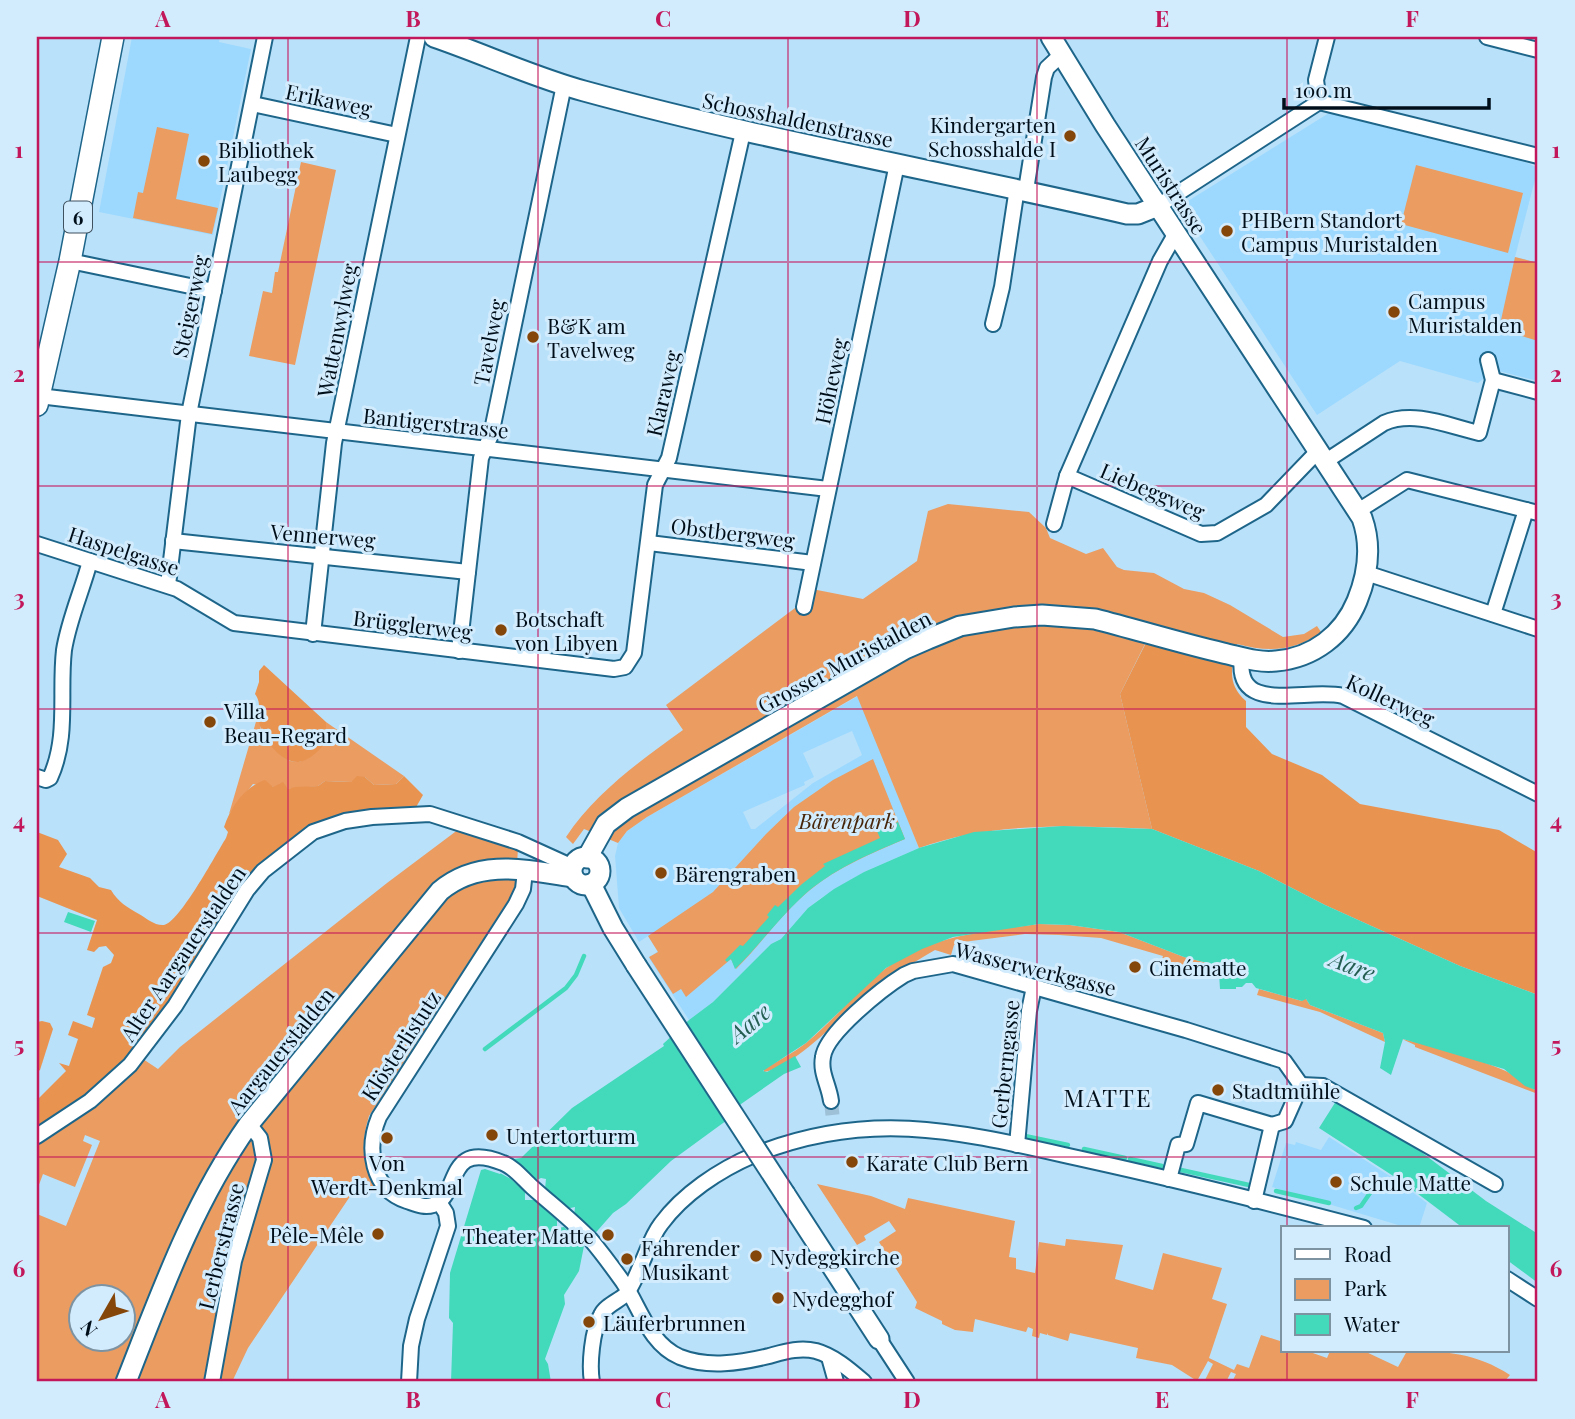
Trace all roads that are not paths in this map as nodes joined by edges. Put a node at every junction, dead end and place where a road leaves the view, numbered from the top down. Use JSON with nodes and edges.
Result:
{"nodes":[{"id":1,"x":113,"y":37,"type":"edge"},
{"id":2,"x":265,"y":37,"type":"edge"},
{"id":3,"x":418,"y":37,"type":"edge"},
{"id":4,"x":434,"y":37,"type":"edge"},
{"id":5,"x":1051,"y":37,"type":"edge"},
{"id":6,"x":1327,"y":37,"type":"edge"},
{"id":7,"x":1487,"y":37,"type":"edge"},
{"id":8,"x":1538,"y":50,"type":"edge"},
{"id":9,"x":1061,"y":55,"type":"junction"},
{"id":10,"x":564,"y":85,"type":"junction"},
{"id":11,"x":1319,"y":102,"type":"junction"},
{"id":12,"x":253,"y":104,"type":"junction"},
{"id":13,"x":743,"y":132,"type":"junction"},
{"id":14,"x":397,"y":135,"type":"junction"},
{"id":15,"x":1537,"y":156,"type":"edge"},
{"id":16,"x":897,"y":164,"type":"junction"},
{"id":17,"x":1022,"y":189,"type":"junction"},
{"id":18,"x":1158,"y":206,"type":"junction"},
{"id":19,"x":1176,"y":233,"type":"junction"},
{"id":20,"x":70,"y":261,"type":"junction"},
{"id":21,"x":214,"y":292,"type":"junction"},
{"id":22,"x":993,"y":324,"type":"dead end"},
{"id":23,"x":1488,"y":360,"type":"dead end"},
{"id":24,"x":1493,"y":380,"type":"junction"},
{"id":25,"x":1538,"y":392,"type":"edge"},
{"id":26,"x":38,"y":400,"type":"edge"},
{"id":27,"x":189,"y":414,"type":"junction"},
{"id":28,"x":336,"y":432,"type":"junction"},
{"id":29,"x":485,"y":449,"type":"junction"},
{"id":30,"x":1322,"y":455,"type":"junction"},
{"id":31,"x":662,"y":470,"type":"junction"},
{"id":32,"x":1067,"y":476,"type":"junction"},
{"id":33,"x":828,"y":489,"type":"junction"},
{"id":34,"x":1358,"y":511,"type":"junction"},
{"id":35,"x":1532,"y":512,"type":"edge"},
{"id":36,"x":1054,"y":524,"type":"dead end"},
{"id":37,"x":173,"y":541,"type":"junction"},
{"id":38,"x":649,"y":542,"type":"junction"},
{"id":39,"x":37,"y":544,"type":"edge"},
{"id":40,"x":321,"y":557,"type":"junction"},
{"id":41,"x":90,"y":561,"type":"junction"},
{"id":42,"x":813,"y":563,"type":"junction"},
{"id":43,"x":468,"y":572,"type":"junction"},
{"id":44,"x":1366,"y":573,"type":"junction"},
{"id":45,"x":168,"y":585,"type":"junction"},
{"id":46,"x":804,"y":607,"type":"dead end"},
{"id":47,"x":1493,"y":614,"type":"junction"},
{"id":48,"x":232,"y":622,"type":"joint"},
{"id":49,"x":1538,"y":629,"type":"edge"},
{"id":50,"x":313,"y":634,"type":"junction"},
{"id":51,"x":459,"y":651,"type":"junction"},
{"id":52,"x":1242,"y":657,"type":"junction"},
{"id":53,"x":630,"y":663,"type":"joint"},
{"id":54,"x":37,"y":777,"type":"edge"},
{"id":55,"x":1538,"y":794,"type":"edge"},
{"id":56,"x":525,"y":870,"type":"junction"},
{"id":57,"x":581,"y":871,"type":"junction"},
{"id":58,"x":1034,"y":987,"type":"junction"},
{"id":59,"x":1301,"y":1085,"type":"junction"},
{"id":60,"x":831,"y":1101,"type":"tunnel mouth"},
{"id":61,"x":249,"y":1124,"type":"junction"},
{"id":62,"x":1272,"y":1125,"type":"junction"},
{"id":63,"x":37,"y":1136,"type":"edge"},
{"id":64,"x":1017,"y":1145,"type":"junction"},
{"id":65,"x":1169,"y":1179,"type":"junction"},
{"id":66,"x":1495,"y":1184,"type":"dead end"},
{"id":67,"x":439,"y":1202,"type":"junction"},
{"id":68,"x":1260,"y":1202,"type":"junction"},
{"id":69,"x":1356,"y":1226,"type":"edge"},
{"id":70,"x":1508,"y":1280,"type":"edge"},
{"id":71,"x":628,"y":1291,"type":"junction"},
{"id":72,"x":1538,"y":1299,"type":"edge"},
{"id":73,"x":878,"y":1339,"type":"joint"},
{"id":74,"x":829,"y":1357,"type":"junction"},
{"id":75,"x":125,"y":1382,"type":"edge"},
{"id":76,"x":212,"y":1382,"type":"edge"},
{"id":77,"x":409,"y":1382,"type":"edge"},
{"id":78,"x":592,"y":1382,"type":"edge"},
{"id":79,"x":836,"y":1382,"type":"edge"},
{"id":80,"x":864,"y":1382,"type":"edge"},
{"id":81,"x":907,"y":1382,"type":"edge"}],
"edges":[{"from":1,"to":20,"type":"main road","number":"6"},
{"from":2,"to":12,"type":"street","name":"Steigerweg"},
{"from":3,"to":14,"type":"street","name":"Wattenwylweg"},
{"from":4,"to":10,"type":"main road","name":"Schosshaldenstrasse"},
{"from":5,"to":9,"type":"main road","name":"Muristrasse"},
{"from":6,"to":11,"type":"street"},
{"from":7,"to":8,"type":"street"},
{"from":9,"to":17,"type":"street"},
{"from":9,"to":18,"type":"main road","name":"Muristrasse"},
{"from":10,"to":13,"type":"main road","name":"Schosshaldenstrasse"},
{"from":10,"to":29,"type":"street","name":"Tavelweg"},
{"from":11,"to":15,"type":"street"},
{"from":11,"to":18,"type":"street"},
{"from":12,"to":14,"type":"street","name":"Erikaweg"},
{"from":12,"to":21,"type":"street","name":"Steigerweg"},
{"from":13,"to":16,"type":"main road","name":"Schosshaldenstrasse"},
{"from":13,"to":31,"type":"street","name":"Klaraweg"},
{"from":14,"to":28,"type":"street","name":"Wattenwylweg"},
{"from":16,"to":17,"type":"main road","name":"Schosshaldenstrasse"},
{"from":16,"to":33,"type":"street","name":"Höheweg"},
{"from":17,"to":18,"type":"main road","name":"Schosshaldenstrasse"},
{"from":17,"to":22,"type":"street"},
{"from":18,"to":19,"type":"main road","name":"Muristrasse"},
{"from":19,"to":30,"type":"main road","name":"Muristrasse"},
{"from":19,"to":32,"type":"street","name":"Liebeggweg"},
{"from":20,"to":21,"type":"street"},
{"from":20,"to":26,"type":"main road","number":"6"},
{"from":21,"to":27,"type":"street","name":"Steigerweg"},
{"from":23,"to":24,"type":"street"},
{"from":24,"to":25,"type":"street"},
{"from":24,"to":30,"type":"street"},
{"from":26,"to":27,"type":"street","name":"Bantigerstrasse"},
{"from":27,"to":28,"type":"street","name":"Bantigerstrasse"},
{"from":27,"to":37,"type":"street","name":"Steigerweg"},
{"from":28,"to":29,"type":"street","name":"Bantigerstrasse"},
{"from":28,"to":40,"type":"street","name":"Wattenwylweg"},
{"from":29,"to":31,"type":"street","name":"Bantigerstrasse"},
{"from":29,"to":43,"type":"street","name":"Tavelweg"},
{"from":30,"to":32,"type":"street","name":"Liebeggweg"},
{"from":30,"to":34,"type":"main road","name":"Muristrasse"},
{"from":31,"to":33,"type":"street","name":"Bantigerstrasse"},
{"from":31,"to":38,"type":"street","name":"Klaraweg"},
{"from":32,"to":36,"type":"street","name":"Liebeggweg"},
{"from":33,"to":42,"type":"street","name":"Höheweg"},
{"from":34,"to":35,"type":"street"},
{"from":34,"to":44,"type":"main road","name":"Muristrasse"},
{"from":35,"to":47,"type":"street"},
{"from":37,"to":40,"type":"street","name":"Vennerweg"},
{"from":37,"to":45,"type":"street","name":"Steigerweg"},
{"from":38,"to":42,"type":"street","name":"Obstbergweg"},
{"from":38,"to":53,"type":"street","name":"Klaraweg"},
{"from":39,"to":41,"type":"street","name":"Haspelgasse"},
{"from":40,"to":43,"type":"street","name":"Vennerweg"},
{"from":40,"to":50,"type":"street","name":"Wattenwylweg"},
{"from":41,"to":45,"type":"street","name":"Haspelgasse"},
{"from":41,"to":54,"type":"street"},
{"from":42,"to":46,"type":"street","name":"Höheweg"},
{"from":43,"to":51,"type":"street","name":"Tavelweg"},
{"from":44,"to":47,"type":"street"},
{"from":44,"to":52,"type":"main road","name":"Grosser Muristalden"},
{"from":45,"to":48,"type":"street","name":"Haspelgasse"},
{"from":47,"to":49,"type":"street"},
{"from":48,"to":50,"type":"street","name":"Brügglerweg"},
{"from":50,"to":51,"type":"street","name":"Brügglerweg"},
{"from":51,"to":53,"type":"street","name":"Brügglerweg"},
{"from":52,"to":55,"type":"street","name":"Kollerweg"},
{"from":52,"to":57,"type":"main road","name":"Grosser Muristalden"},
{"from":56,"to":57,"type":"main road","name":"Aargauerstalden"},
{"from":56,"to":61,"type":"main road","name":"Aargauerstalden"},
{"from":56,"to":67,"type":"street","name":"Klösterlistutz"},
{"from":57,"to":63,"type":"street","name":"Alter Aargauerstalden"},
{"from":57,"to":73,"type":"main road","bridge":true},
{"from":58,"to":59,"type":"street","name":"Wasserwerkgasse"},
{"from":58,"to":60,"type":"street","name":"Wasserwerkgasse"},
{"from":58,"to":64,"type":"street","name":"Gerberngasse"},
{"from":59,"to":62,"type":"street"},
{"from":59,"to":66,"type":"street"},
{"from":61,"to":75,"type":"main road","name":"Aargauerstalden"},
{"from":61,"to":76,"type":"street","name":"Lerberstrasse"},
{"from":62,"to":65,"type":"street"},
{"from":62,"to":68,"type":"street"},
{"from":64,"to":65,"type":"street","name":"Gerberngasse"},
{"from":64,"to":71,"type":"street","name":"Gerberngasse"},
{"from":65,"to":68,"type":"street","name":"Gerberngasse"},
{"from":67,"to":71,"type":"street"},
{"from":67,"to":77,"type":"street"},
{"from":68,"to":69,"type":"street","name":"Gerberngasse"},
{"from":70,"to":72,"type":"street"},
{"from":71,"to":74,"type":"street"},
{"from":71,"to":78,"type":"street"},
{"from":73,"to":81,"type":"street"},
{"from":74,"to":79,"type":"street"},
{"from":74,"to":80,"type":"street"}]}
